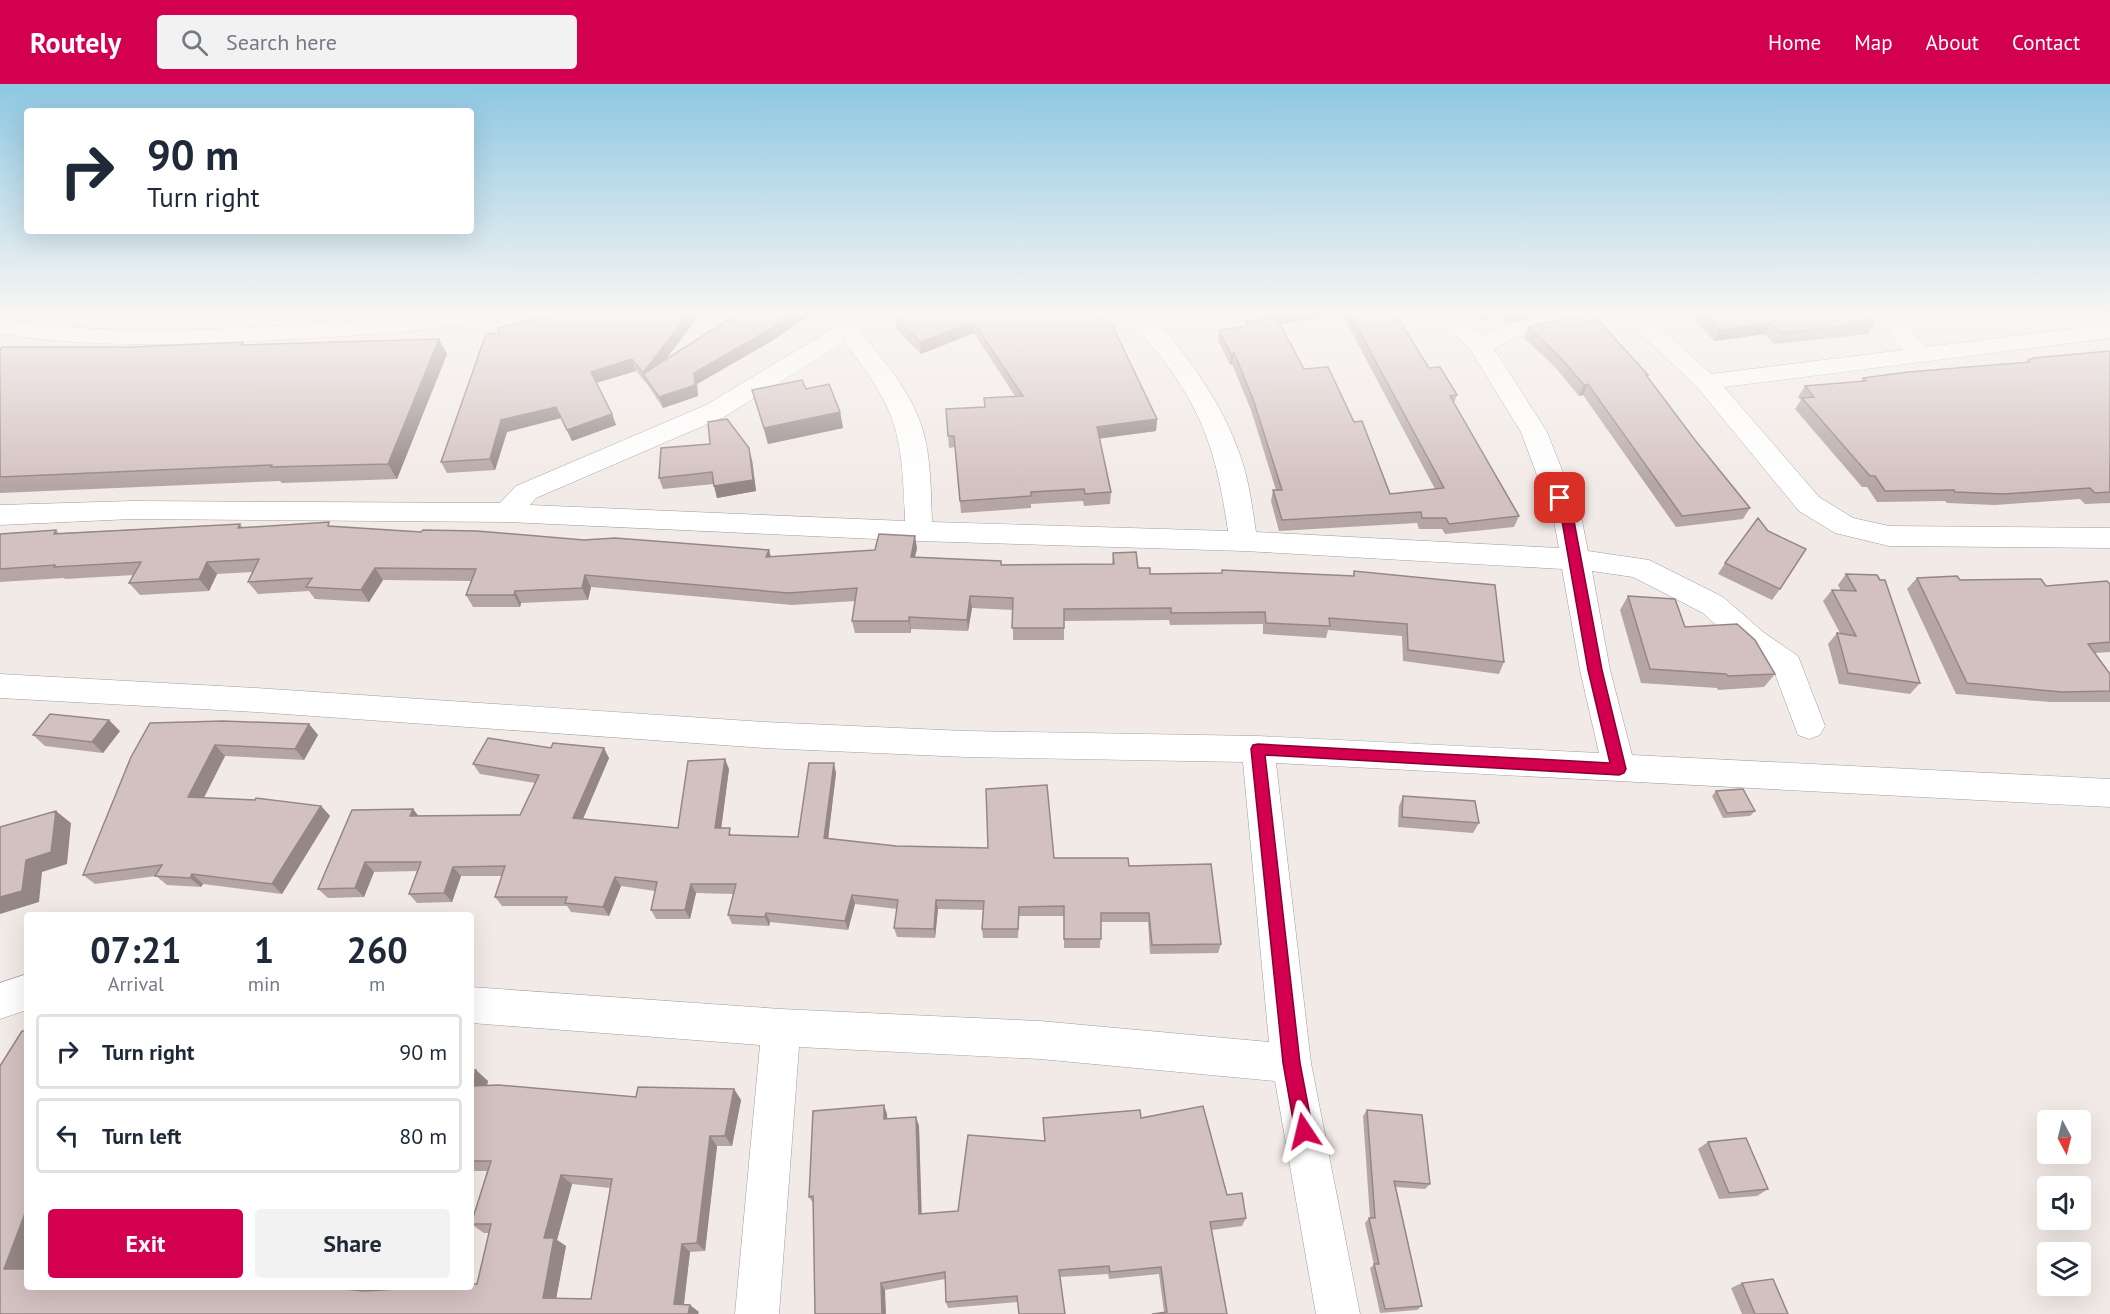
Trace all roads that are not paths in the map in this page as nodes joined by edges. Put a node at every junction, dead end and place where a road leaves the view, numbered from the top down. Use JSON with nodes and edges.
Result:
{"nodes":[{"id":1,"x":780,"y":371,"type":"edge"},
{"id":2,"x":879,"y":371,"type":"edge"},
{"id":3,"x":1184,"y":371,"type":"edge"},
{"id":4,"x":1496,"y":371,"type":"edge"},
{"id":5,"x":1694,"y":371,"type":"edge"},
{"id":6,"x":1787,"y":371,"type":"edge"},
{"id":7,"x":1706,"y":382,"type":"junction"},
{"id":8,"x":507,"y":513,"type":"junction"},
{"id":9,"x":0,"y":516,"type":"edge"},
{"id":10,"x":919,"y":531,"type":"junction"},
{"id":11,"x":2110,"y":538,"type":"edge"},
{"id":12,"x":1245,"y":541,"type":"junction"},
{"id":13,"x":1574,"y":559,"type":"junction"},
{"id":14,"x":0,"y":686,"type":"edge"},
{"id":15,"x":1809,"y":726,"type":"dead end"},
{"id":16,"x":1258,"y":749,"type":"junction"},
{"id":17,"x":1619,"y":769,"type":"junction"},
{"id":18,"x":2110,"y":793,"type":"edge"},
{"id":19,"x":24,"y":993,"type":"edge"},
{"id":20,"x":0,"y":1001,"type":"edge"},
{"id":21,"x":474,"y":1005,"type":"edge"},
{"id":22,"x":781,"y":1028,"type":"junction"},
{"id":23,"x":1291,"y":1063,"type":"junction"},
{"id":24,"x":757,"y":1314,"type":"edge"},
{"id":25,"x":1338,"y":1314,"type":"edge"}],
"edges":[{"from":1,"to":8,"type":"street"},
{"from":2,"to":10,"type":"street"},
{"from":3,"to":12,"type":"street"},
{"from":4,"to":13,"type":"street"},
{"from":5,"to":7,"type":"street"},
{"from":6,"to":7,"type":"street"},
{"from":7,"to":11,"type":"street"},
{"from":8,"to":9,"type":"street"},
{"from":8,"to":10,"type":"street"},
{"from":10,"to":12,"type":"street"},
{"from":12,"to":13,"type":"street"},
{"from":13,"to":15,"type":"street"},
{"from":13,"to":17,"type":"street"},
{"from":14,"to":16,"type":"street"},
{"from":16,"to":17,"type":"street"},
{"from":16,"to":23,"type":"street"},
{"from":17,"to":18,"type":"street"},
{"from":19,"to":20,"type":"street"},
{"from":21,"to":22,"type":"street"},
{"from":22,"to":23,"type":"street"},
{"from":22,"to":24,"type":"street"},
{"from":23,"to":25,"type":"street"}]}
